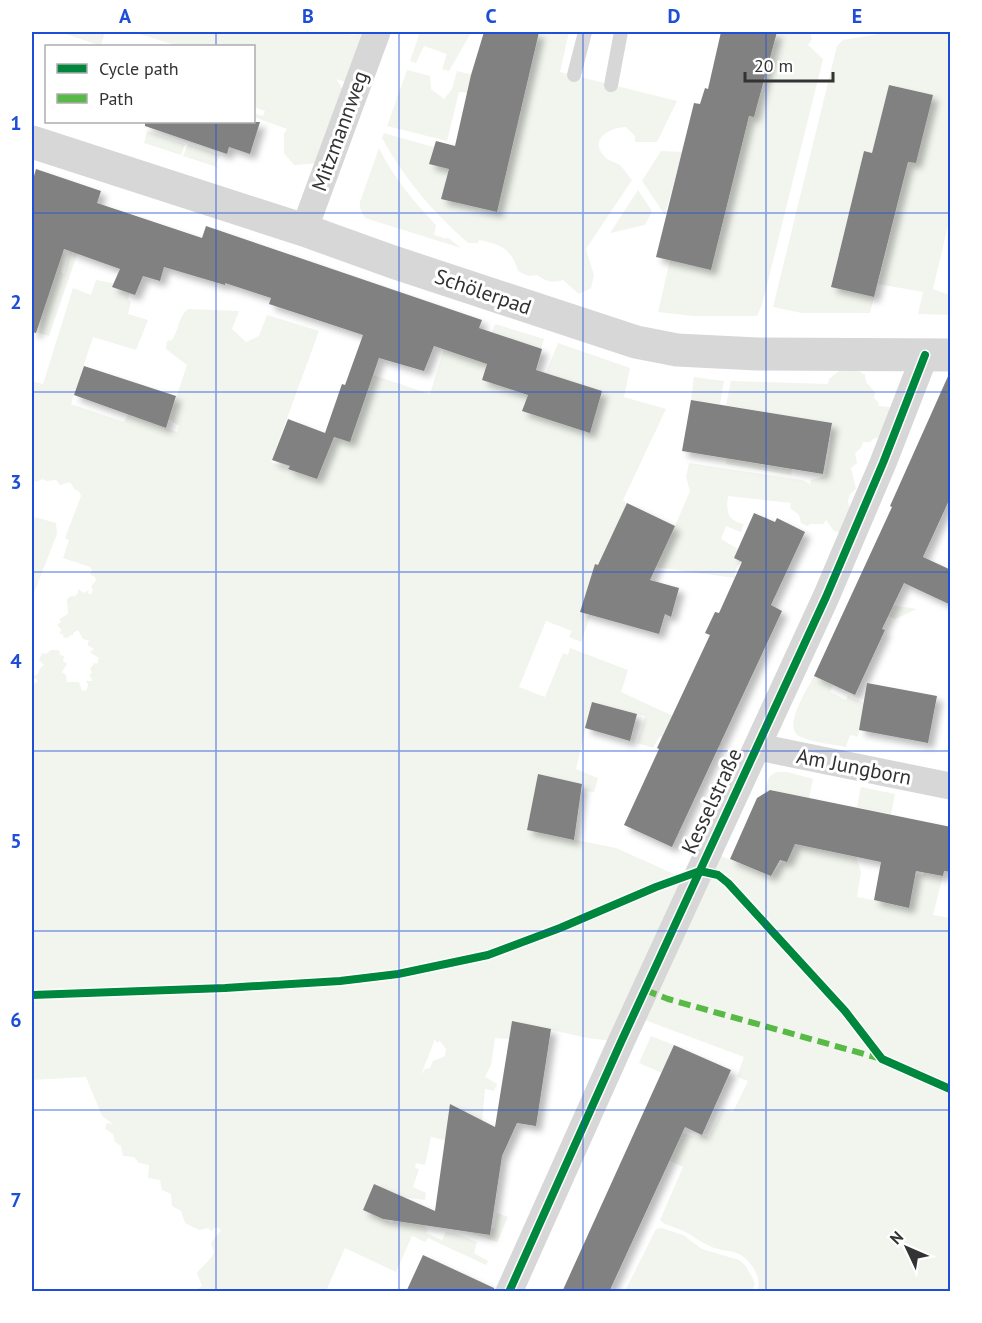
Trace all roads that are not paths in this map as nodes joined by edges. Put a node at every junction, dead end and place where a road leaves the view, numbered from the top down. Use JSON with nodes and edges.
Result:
{"nodes":[{"id":1,"x":376,"y":32,"type":"edge"},
{"id":2,"x":585,"y":32,"type":"edge"},
{"id":3,"x":621,"y":32,"type":"edge"},
{"id":4,"x":574,"y":75,"type":"dead end"},
{"id":5,"x":611,"y":85,"type":"dead end"},
{"id":6,"x":32,"y":142,"type":"edge"},
{"id":7,"x":304,"y":230,"type":"junction"},
{"id":8,"x":938,"y":355,"type":"edge"},
{"id":9,"x":758,"y":747,"type":"junction"},
{"id":10,"x":951,"y":786,"type":"edge"},
{"id":11,"x":508,"y":1292,"type":"edge"}],
"edges":[{"from":1,"to":7,"type":"street","name":"Mitzmannweg"},
{"from":2,"to":4,"type":"lane"},
{"from":3,"to":5,"type":"lane"},
{"from":6,"to":7,"type":"street","name":"Schölerpad"},
{"from":7,"to":8,"type":"street","name":"Schölerpad"},
{"from":8,"to":9,"type":"street","name":"Kesselstraße"},
{"from":9,"to":10,"type":"street","name":"Am Jungborn"},
{"from":9,"to":11,"type":"street","name":"Kesselstraße"}]}
